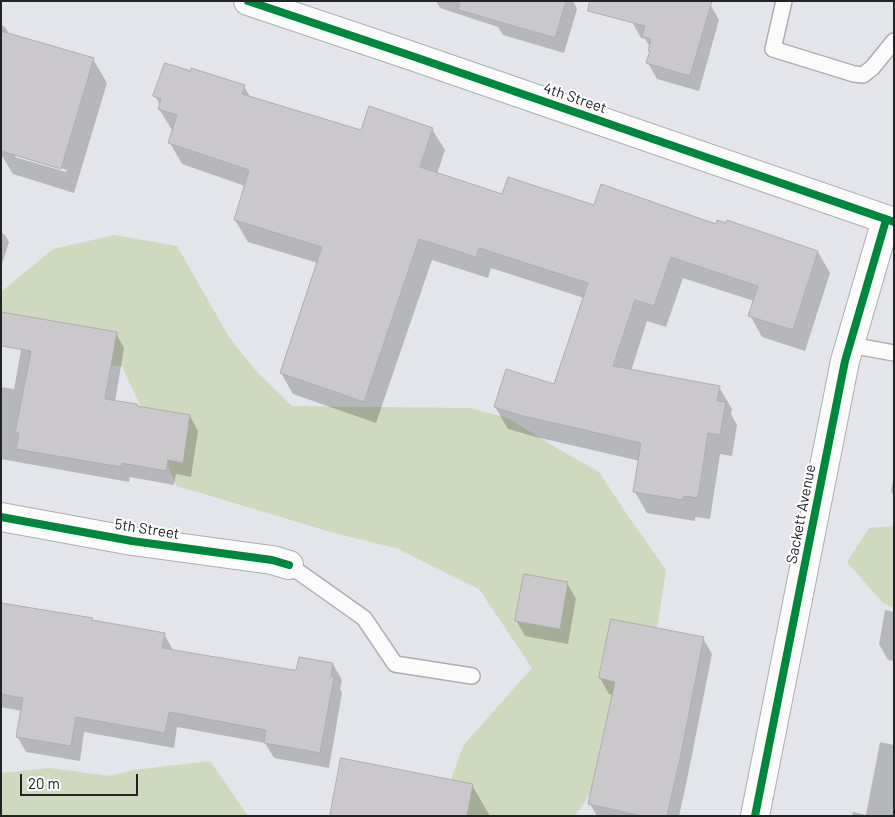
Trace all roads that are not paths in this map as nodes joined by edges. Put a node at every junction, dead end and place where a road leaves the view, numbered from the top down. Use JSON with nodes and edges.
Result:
{"nodes":[{"id":1,"x":248,"y":1,"type":"edge"},
{"id":2,"x":784,"y":1,"type":"edge"},
{"id":3,"x":894,"y":42,"type":"edge"},
{"id":4,"x":890,"y":221,"type":"edge"},
{"id":5,"x":850,"y":344,"type":"junction"},
{"id":6,"x":894,"y":353,"type":"edge"},
{"id":7,"x":1,"y":517,"type":"edge"},
{"id":8,"x":289,"y":565,"type":"joint"},
{"id":9,"x":472,"y":676,"type":"dead end"},
{"id":10,"x":755,"y":816,"type":"edge"}],
"edges":[{"from":1,"to":4,"type":"street","name":"4th Street"},
{"from":2,"to":3,"type":"lane"},
{"from":4,"to":5,"type":"street","name":"Sackett Avenue"},
{"from":5,"to":6,"type":"lane"},
{"from":5,"to":10,"type":"street","name":"Sackett Avenue"},
{"from":7,"to":8,"type":"street","name":"5th Street"},
{"from":8,"to":9,"type":"lane"}]}
